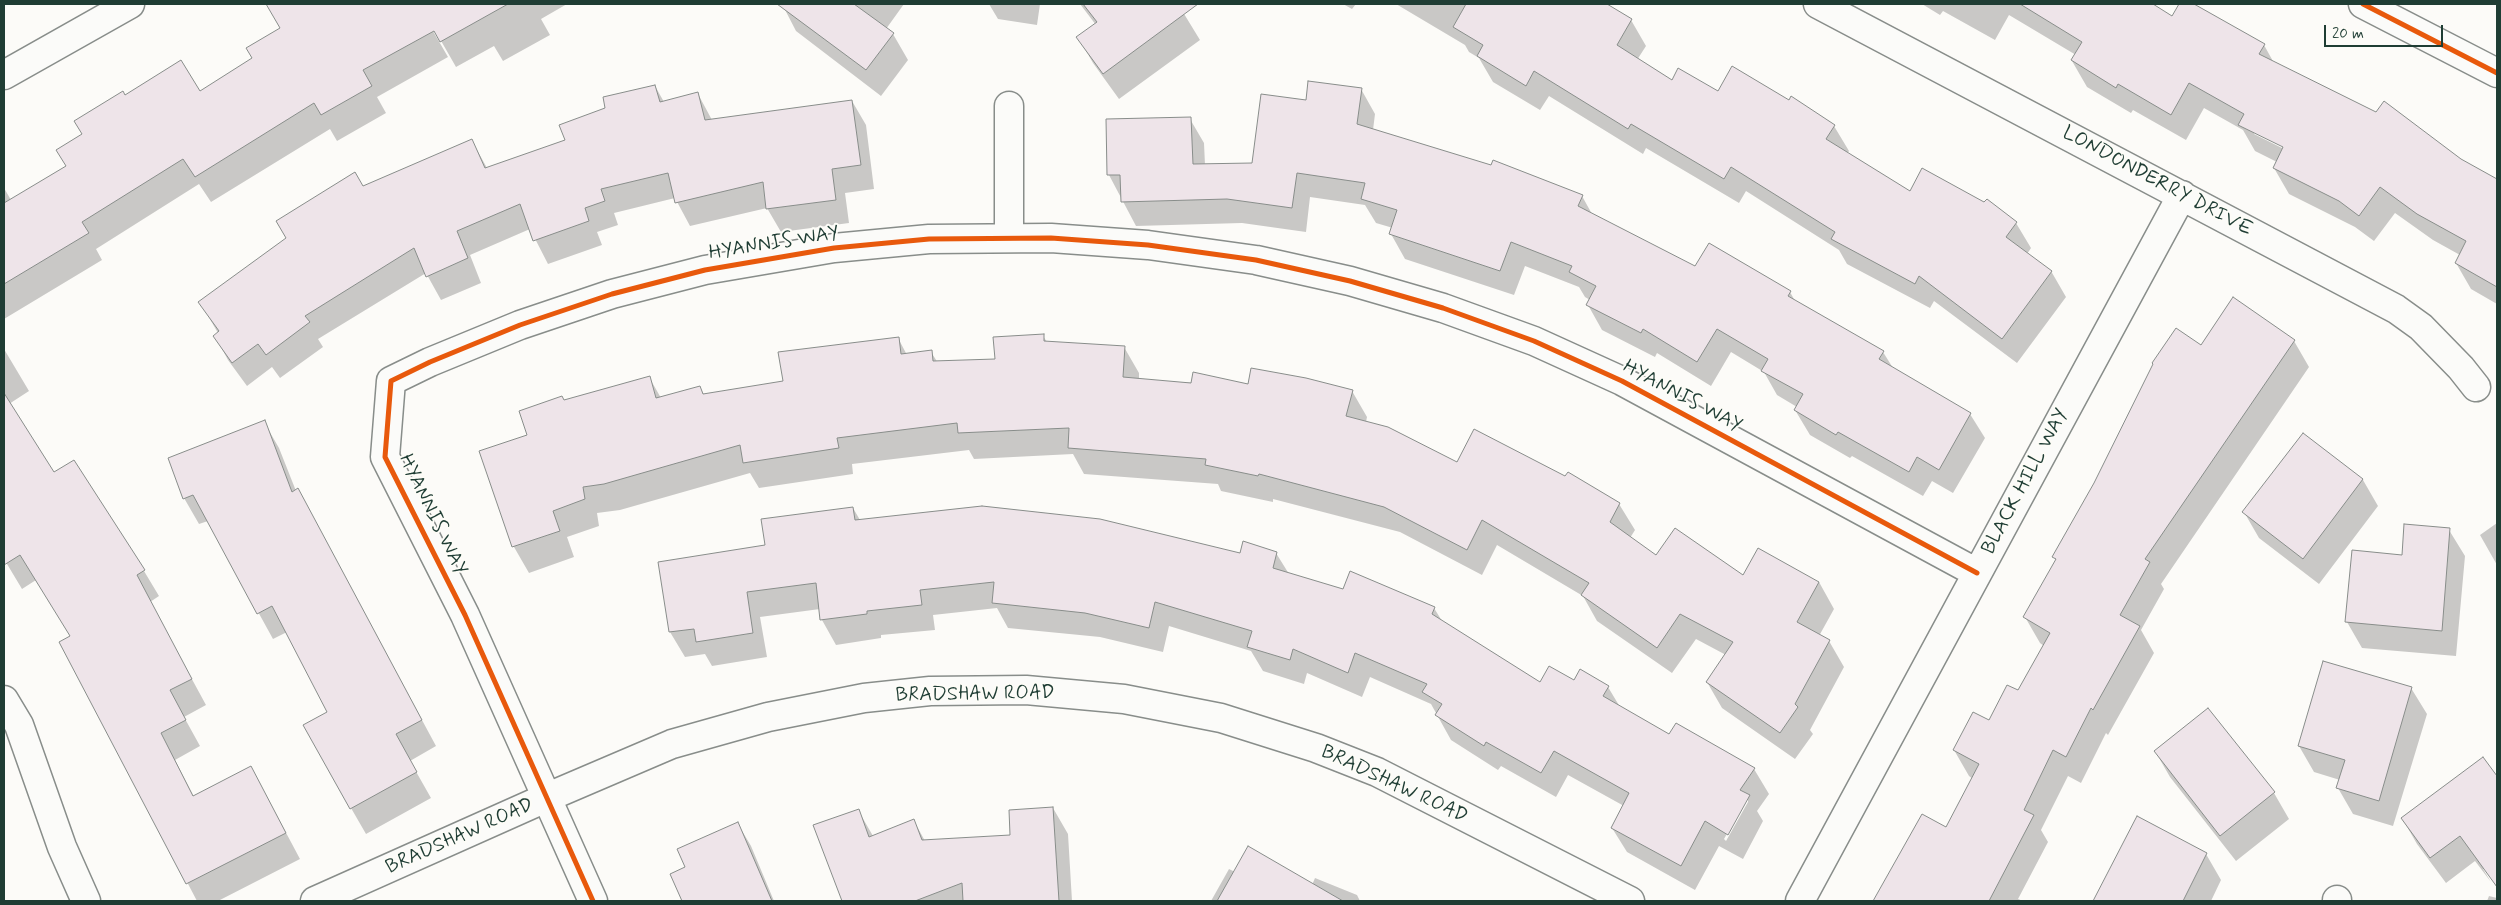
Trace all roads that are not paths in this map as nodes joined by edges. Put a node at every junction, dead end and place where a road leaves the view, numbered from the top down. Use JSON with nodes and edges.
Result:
{"nodes":[{"id":1,"x":130,"y":4,"type":"edge"},
{"id":2,"x":1818,"y":4,"type":"edge"},
{"id":3,"x":2363,"y":4,"type":"edge"},
{"id":4,"x":2497,"y":74,"type":"edge"},
{"id":5,"x":4,"y":75,"type":"edge"},
{"id":6,"x":1009,"y":106,"type":"dead end"},
{"id":7,"x":2182,"y":195,"type":"junction"},
{"id":8,"x":1009,"y":238,"type":"junction"},
{"id":9,"x":2476,"y":387,"type":"dead end"},
{"id":10,"x":1977,"y":573,"type":"junction"},
{"id":11,"x":4,"y":700,"type":"edge"},
{"id":12,"x":548,"y":797,"type":"junction"},
{"id":13,"x":86,"y":901,"type":"edge"},
{"id":14,"x":316,"y":901,"type":"edge"},
{"id":15,"x":593,"y":901,"type":"edge"},
{"id":16,"x":1630,"y":901,"type":"edge"},
{"id":17,"x":1800,"y":901,"type":"edge"}],
"edges":[{"from":1,"to":5,"type":"street"},
{"from":2,"to":7,"type":"street","name":"LONDONDERRY DRIVE"},
{"from":3,"to":4,"type":"street"},
{"from":6,"to":8,"type":"street"},
{"from":7,"to":9,"type":"street","name":"LONDONDERRY DRIVE"},
{"from":7,"to":10,"type":"street","name":"BLACK HILL WAY"},
{"from":8,"to":10,"type":"street","name":"HYANNIS WAY"},
{"from":8,"to":12,"type":"street","name":"HYANNIS WAY"},
{"from":10,"to":17,"type":"street","name":"BLACK HILL WAY"},
{"from":11,"to":13,"type":"street"},
{"from":12,"to":14,"type":"street","name":"BRADSHAW ROAD"},
{"from":12,"to":15,"type":"street","name":"HYANNIS WAY"},
{"from":12,"to":16,"type":"street","name":"BRADSHAW ROAD"}]}
